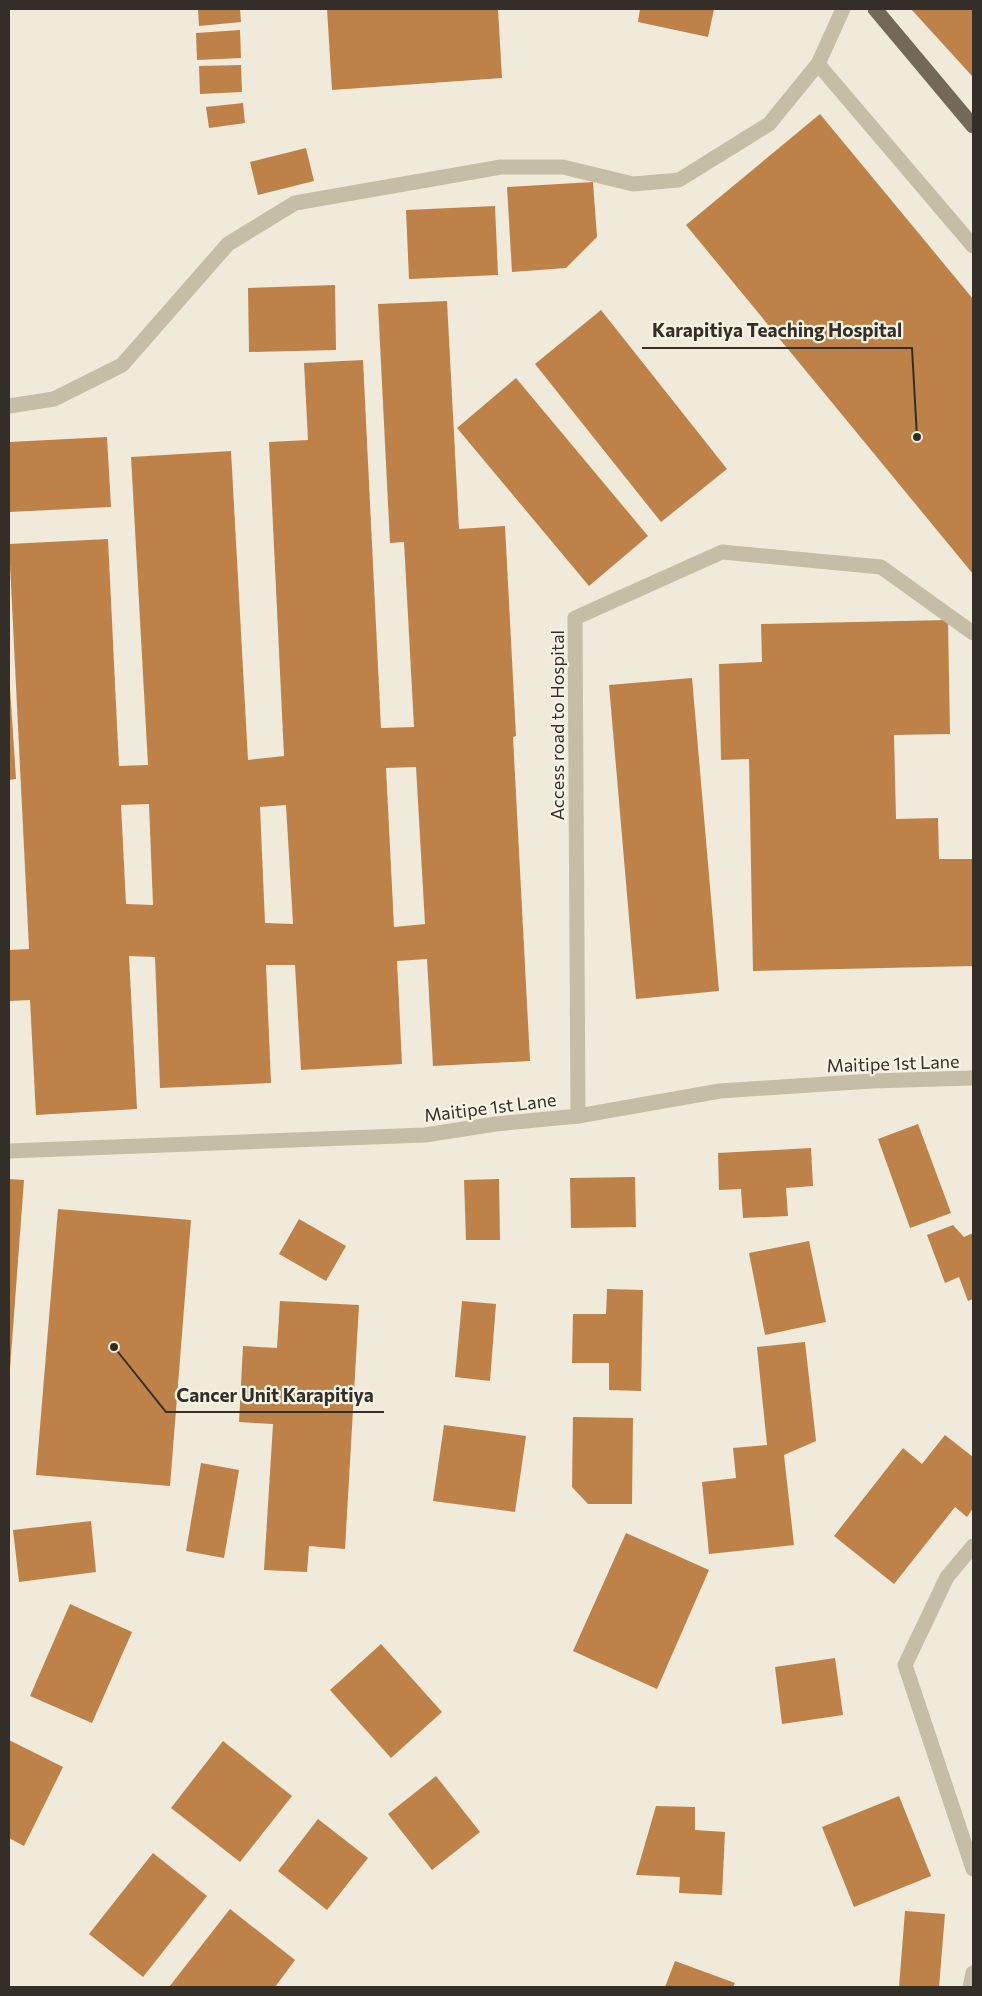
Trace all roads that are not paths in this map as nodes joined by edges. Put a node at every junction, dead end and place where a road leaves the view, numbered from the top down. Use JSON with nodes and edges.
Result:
{"nodes":[{"id":1,"x":842,"y":9,"type":"edge"},
{"id":2,"x":875,"y":9,"type":"edge"},
{"id":3,"x":818,"y":64,"type":"junction"},
{"id":4,"x":973,"y":126,"type":"edge"},
{"id":5,"x":973,"y":246,"type":"edge"},
{"id":6,"x":9,"y":406,"type":"edge"},
{"id":7,"x":973,"y":633,"type":"edge"},
{"id":8,"x":973,"y":1078,"type":"edge"},
{"id":9,"x":578,"y":1116,"type":"junction"},
{"id":10,"x":9,"y":1151,"type":"edge"},
{"id":11,"x":973,"y":1546,"type":"edge"},
{"id":12,"x":973,"y":1869,"type":"edge"},
{"id":13,"x":973,"y":1973,"type":"edge"},
{"id":14,"x":970,"y":1987,"type":"edge"}],
"edges":[{"from":1,"to":3,"type":"street"},
{"from":2,"to":4,"type":"main road"},
{"from":3,"to":5,"type":"street"},
{"from":3,"to":6,"type":"street"},
{"from":7,"to":9,"type":"street","name":"Access road to Hospital"},
{"from":8,"to":9,"type":"street","name":"Maitipe 1st Lane"},
{"from":9,"to":10,"type":"street","name":"Maitipe 1st Lane"},
{"from":11,"to":12,"type":"street"},
{"from":13,"to":14,"type":"street"}]}
